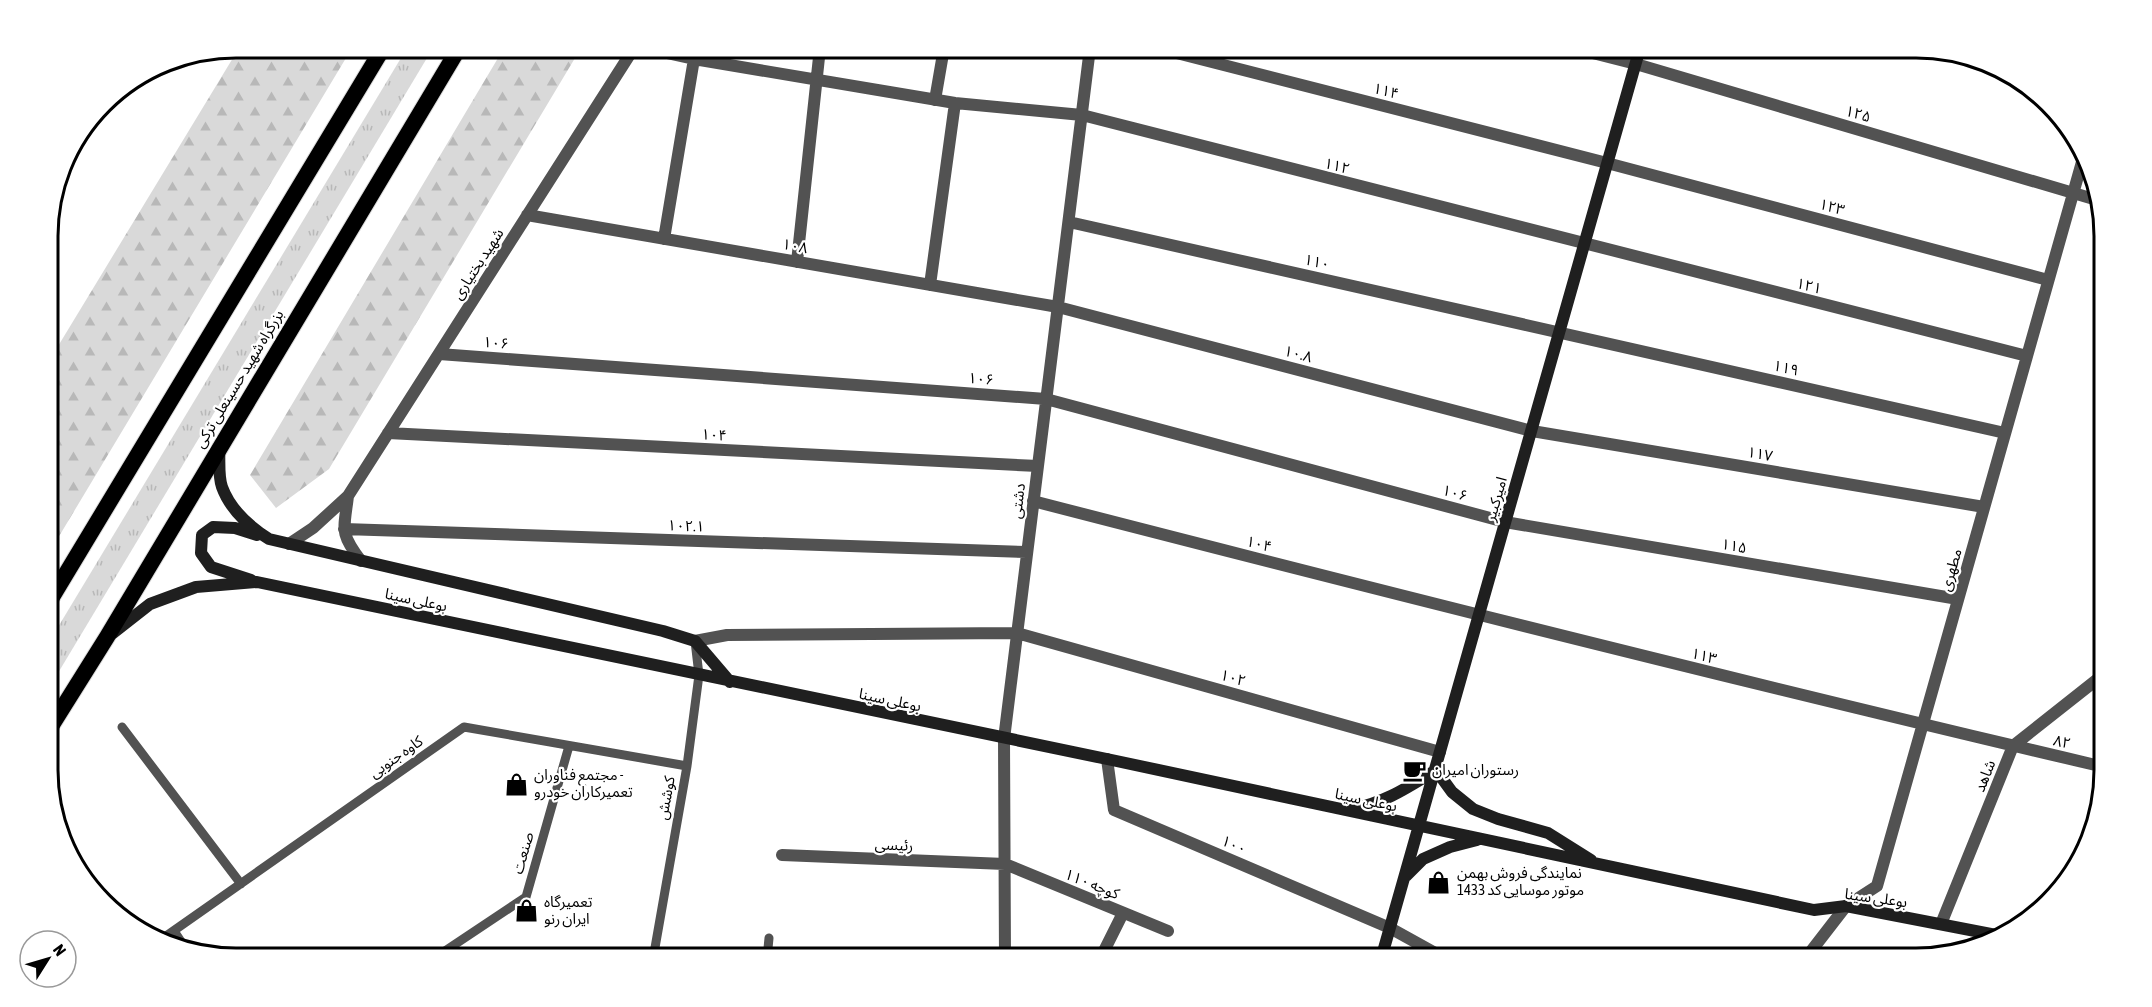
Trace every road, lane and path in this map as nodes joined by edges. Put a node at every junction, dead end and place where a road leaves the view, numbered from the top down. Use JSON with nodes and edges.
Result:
{"nodes":[{"id":1,"x":1089,"y":58,"type":"edge"},
{"id":2,"x":1198,"y":58,"type":"edge"},
{"id":3,"x":1612,"y":58,"type":"edge"},
{"id":4,"x":1637,"y":58,"type":"edge"},
{"id":5,"x":376,"y":59,"type":"edge"},
{"id":6,"x":452,"y":59,"type":"edge"},
{"id":7,"x":627,"y":59,"type":"edge"},
{"id":8,"x":694,"y":59,"type":"joint"},
{"id":9,"x":819,"y":59,"type":"edge"},
{"id":10,"x":943,"y":59,"type":"edge"},
{"id":11,"x":1635,"y":64,"type":"junction"},
{"id":12,"x":816,"y":80,"type":"junction"},
{"id":13,"x":935,"y":100,"type":"junction"},
{"id":14,"x":955,"y":103,"type":"junction"},
{"id":15,"x":1082,"y":116,"type":"junction"},
{"id":16,"x":1607,"y":163,"type":"junction"},
{"id":17,"x":2080,"y":168,"type":"edge"},
{"id":18,"x":2073,"y":193,"type":"junction"},
{"id":19,"x":2089,"y":198,"type":"edge"},
{"id":20,"x":527,"y":215,"type":"junction"},
{"id":21,"x":1069,"y":222,"type":"junction"},
{"id":22,"x":664,"y":239,"type":"junction"},
{"id":23,"x":1584,"y":245,"type":"junction"},
{"id":24,"x":797,"y":262,"type":"junction"},
{"id":25,"x":2048,"y":280,"type":"junction"},
{"id":26,"x":930,"y":285,"type":"junction"},
{"id":27,"x":1058,"y":307,"type":"junction"},
{"id":28,"x":1559,"y":332,"type":"junction"},
{"id":29,"x":439,"y":354,"type":"junction"},
{"id":30,"x":2027,"y":356,"type":"junction"},
{"id":31,"x":1046,"y":399,"type":"junction"},
{"id":32,"x":1532,"y":431,"type":"junction"},
{"id":33,"x":388,"y":433,"type":"junction"},
{"id":34,"x":2005,"y":433,"type":"junction"},
{"id":35,"x":219,"y":448,"type":"junction"},
{"id":36,"x":1038,"y":466,"type":"junction"},
{"id":37,"x":348,"y":496,"type":"junction"},
{"id":38,"x":1033,"y":501,"type":"junction"},
{"id":39,"x":1984,"y":507,"type":"junction"},
{"id":40,"x":1505,"y":522,"type":"junction"},
{"id":41,"x":344,"y":530,"type":"junction"},
{"id":42,"x":269,"y":539,"type":"junction"},
{"id":43,"x":289,"y":544,"type":"junction"},
{"id":44,"x":1027,"y":552,"type":"junction"},
{"id":45,"x":361,"y":561,"type":"junction"},
{"id":46,"x":257,"y":582,"type":"junction"},
{"id":47,"x":58,"y":587,"type":"edge"},
{"id":48,"x":1958,"y":599,"type":"junction"},
{"id":49,"x":1478,"y":615,"type":"junction"},
{"id":50,"x":1017,"y":633,"type":"junction"},
{"id":51,"x":107,"y":637,"type":"junction"},
{"id":52,"x":695,"y":641,"type":"junction"},
{"id":53,"x":699,"y":675,"type":"junction"},
{"id":54,"x":730,"y":682,"type":"junction"},
{"id":55,"x":2094,"y":682,"type":"edge"},
{"id":56,"x":58,"y":715,"type":"edge"},
{"id":57,"x":1923,"y":725,"type":"junction"},
{"id":58,"x":122,"y":727,"type":"dead end"},
{"id":59,"x":1004,"y":739,"type":"junction"},
{"id":60,"x":569,"y":746,"type":"junction"},
{"id":61,"x":2013,"y":746,"type":"junction"},
{"id":62,"x":1440,"y":752,"type":"junction"},
{"id":63,"x":1107,"y":759,"type":"junction"},
{"id":64,"x":2094,"y":765,"type":"edge"},
{"id":65,"x":687,"y":766,"type":"junction"},
{"id":66,"x":1436,"y":770,"type":"junction"},
{"id":67,"x":1346,"y":811,"type":"junction"},
{"id":68,"x":1420,"y":827,"type":"junction"},
{"id":69,"x":1479,"y":839,"type":"junction"},
{"id":70,"x":782,"y":855,"type":"dead end"},
{"id":71,"x":1005,"y":864,"type":"junction"},
{"id":72,"x":1598,"y":865,"type":"junction"},
{"id":73,"x":1405,"y":877,"type":"junction"},
{"id":74,"x":241,"y":884,"type":"junction"},
{"id":75,"x":1846,"y":906,"type":"junction"},
{"id":76,"x":1123,"y":913,"type":"junction"},
{"id":77,"x":1941,"y":924,"type":"junction"},
{"id":78,"x":1390,"y":928,"type":"junction"},
{"id":79,"x":174,"y":931,"type":"junction"},
{"id":80,"x":1168,"y":932,"type":"dead end"},
{"id":81,"x":1984,"y":934,"type":"edge"},
{"id":82,"x":168,"y":935,"type":"edge"},
{"id":83,"x":179,"y":938,"type":"edge"},
{"id":84,"x":768,"y":938,"type":"dead end"},
{"id":85,"x":1105,"y":948,"type":"edge"},
{"id":86,"x":1384,"y":948,"type":"edge"},
{"id":87,"x":1427,"y":948,"type":"edge"},
{"id":88,"x":1813,"y":948,"type":"edge"},
{"id":89,"x":448,"y":949,"type":"edge"},
{"id":90,"x":655,"y":949,"type":"edge"},
{"id":91,"x":767,"y":949,"type":"edge"},
{"id":92,"x":1005,"y":949,"type":"edge"}],
"edges":[{"from":1,"to":15,"type":"street","name":"دشتی"},
{"from":2,"to":16,"type":"street","name":"۱۱۴"},
{"from":3,"to":11,"type":"street","name":"۱۲۵"},
{"from":4,"to":11,"type":"main road","name":"امیرکبیر"},
{"from":5,"to":47,"type":"highway"},
{"from":6,"to":35,"type":"highway","name":"بزرگراه شهید حسینعلی ترکی"},
{"from":7,"to":20,"type":"street","name":"شهید بختیاری"},
{"from":8,"to":12,"type":"street","name":"۱۱۲"},
{"from":8,"to":22,"type":"street"},
{"from":9,"to":12,"type":"street"},
{"from":10,"to":13,"type":"street"},
{"from":11,"to":16,"type":"main road","name":"امیرکبیر"},
{"from":11,"to":18,"type":"street","name":"۱۲۵"},
{"from":12,"to":13,"type":"street","name":"۱۱۲"},
{"from":12,"to":24,"type":"street"},
{"from":13,"to":14,"type":"street","name":"۱۱۲"},
{"from":14,"to":15,"type":"street","name":"۱۱۲"},
{"from":14,"to":26,"type":"street"},
{"from":15,"to":21,"type":"street","name":"دشتی"},
{"from":15,"to":23,"type":"street","name":"۱۱۲"},
{"from":16,"to":23,"type":"main road","name":"امیرکبیر"},
{"from":16,"to":25,"type":"street","name":"۱۲۳"},
{"from":17,"to":18,"type":"street","name":"مطهری"},
{"from":18,"to":19,"type":"street","name":"۱۲۵"},
{"from":18,"to":25,"type":"street","name":"مطهری"},
{"from":20,"to":22,"type":"street","name":"۱۰۸"},
{"from":20,"to":29,"type":"street","name":"شهید بختیاری"},
{"from":21,"to":27,"type":"street","name":"دشتی"},
{"from":21,"to":28,"type":"street","name":"۱۱۰"},
{"from":22,"to":24,"type":"street","name":"۱۰۸"},
{"from":23,"to":28,"type":"main road","name":"امیرکبیر"},
{"from":23,"to":30,"type":"street","name":"۱۲۱"},
{"from":24,"to":26,"type":"street","name":"۱۰۸"},
{"from":25,"to":30,"type":"street","name":"مطهری"},
{"from":26,"to":27,"type":"street","name":"۱۰۸"},
{"from":27,"to":31,"type":"street","name":"دشتی"},
{"from":27,"to":32,"type":"street","name":"۱۰.۸"},
{"from":28,"to":32,"type":"main road","name":"امیرکبیر"},
{"from":28,"to":34,"type":"street","name":"۱۱۹"},
{"from":29,"to":31,"type":"street","name":"۱۰۶"},
{"from":29,"to":33,"type":"street","name":"شهید بختیاری"},
{"from":30,"to":34,"type":"street","name":"مطهری"},
{"from":31,"to":36,"type":"street","name":"دشتی"},
{"from":31,"to":40,"type":"street","name":"۱۰۶"},
{"from":32,"to":39,"type":"street","name":"۱۱۷"},
{"from":32,"to":40,"type":"main road","name":"امیرکبیر"},
{"from":33,"to":36,"type":"street","name":"۱۰۴"},
{"from":33,"to":37,"type":"street","name":"شهید بختیاری"},
{"from":34,"to":39,"type":"street","name":"مطهری"},
{"from":35,"to":42,"type":"main road","name":"بوعلی سینا"},
{"from":35,"to":51,"type":"highway","name":"بزرگراه شهید حسینعلی ترکی"},
{"from":36,"to":38,"type":"street","name":"دشتی"},
{"from":37,"to":41,"type":"street"},
{"from":37,"to":43,"type":"street"},
{"from":38,"to":44,"type":"street","name":"دشتی"},
{"from":38,"to":49,"type":"street","name":"۱۰۴"},
{"from":39,"to":48,"type":"street","name":"مطهری"},
{"from":40,"to":48,"type":"street","name":"۱۱۵"},
{"from":40,"to":49,"type":"main road","name":"امیرکبیر"},
{"from":41,"to":44,"type":"street","name":"۱۰۲.۱"},
{"from":41,"to":45,"type":"street"},
{"from":42,"to":43,"type":"main road","name":"بوعلی سینا"},
{"from":42,"to":46,"type":"main road"},
{"from":43,"to":45,"type":"main road","name":"بوعلی سینا"},
{"from":44,"to":50,"type":"street","name":"دشتی"},
{"from":45,"to":52,"type":"main road","name":"بوعلی سینا"},
{"from":46,"to":51,"type":"main road","name":"بوعلی سینا"},
{"from":46,"to":53,"type":"main road","name":"بوعلی سینا"},
{"from":48,"to":57,"type":"street","name":"مطهری"},
{"from":49,"to":57,"type":"street","name":"۱۱۳"},
{"from":49,"to":62,"type":"main road","name":"امیرکبیر"},
{"from":50,"to":52,"type":"street","name":"۱۰۲"},
{"from":50,"to":59,"type":"street","name":"دشتی"},
{"from":50,"to":62,"type":"street","name":"۱۰۲"},
{"from":51,"to":56,"type":"highway","name":"بزرگراه شهید حسینعلی ترکی"},
{"from":52,"to":53,"type":"lane","name":"کوشش"},
{"from":52,"to":54,"type":"main road"},
{"from":53,"to":54,"type":"main road","name":"بوعلی سینا"},
{"from":53,"to":65,"type":"lane","name":"کوشش"},
{"from":54,"to":59,"type":"main road","name":"بوعلی سینا"},
{"from":55,"to":61,"type":"street","name":"شاهد"},
{"from":57,"to":61,"type":"street","name":"۱۱۳"},
{"from":57,"to":75,"type":"street","name":"مطهری"},
{"from":58,"to":74,"type":"lane"},
{"from":59,"to":63,"type":"main road","name":"بوعلی سینا"},
{"from":59,"to":71,"type":"street","name":"دشتی"},
{"from":60,"to":65,"type":"lane","name":"کاوه جنوبی"},
{"from":60,"to":74,"type":"lane","name":"کاوه جنوبی"},
{"from":60,"to":89,"type":"lane","name":"صنعت"},
{"from":61,"to":64,"type":"street","name":"۸۲"},
{"from":61,"to":77,"type":"street","name":"شاهد"},
{"from":62,"to":66,"type":"main road","name":"امیرکبیر"},
{"from":63,"to":67,"type":"main road","name":"بوعلی سینا"},
{"from":63,"to":78,"type":"street","name":"۱۰۰"},
{"from":65,"to":90,"type":"lane","name":"کوشش"},
{"from":66,"to":67,"type":"main road"},
{"from":66,"to":68,"type":"main road","name":"امیرکبیر"},
{"from":66,"to":72,"type":"main road"},
{"from":67,"to":68,"type":"main road","name":"بوعلی سینا"},
{"from":68,"to":69,"type":"main road","name":"بوعلی سینا"},
{"from":68,"to":73,"type":"main road","name":"امیرکبیر"},
{"from":69,"to":72,"type":"main road","name":"بوعلی سینا"},
{"from":69,"to":73,"type":"main road"},
{"from":70,"to":71,"type":"street","name":"رئیسی"},
{"from":71,"to":76,"type":"street","name":"کوچه ۱۱۰"},
{"from":71,"to":92,"type":"street","name":"دشتی"},
{"from":72,"to":75,"type":"main road","name":"بوعلی سینا"},
{"from":73,"to":78,"type":"main road","name":"امیرکبیر"},
{"from":74,"to":79,"type":"lane","name":"کاوه جنوبی"},
{"from":75,"to":77,"type":"main road","name":"بوعلی سینا"},
{"from":75,"to":88,"type":"street","name":"مطهری"},
{"from":76,"to":80,"type":"street","name":"کوچه ۱۱۰"},
{"from":76,"to":85,"type":"street"},
{"from":77,"to":81,"type":"main road","name":"بوعلی سینا"},
{"from":78,"to":86,"type":"main road","name":"امیرکبیر"},
{"from":78,"to":87,"type":"street"},
{"from":79,"to":82,"type":"lane","name":"کاوه جنوبی"},
{"from":79,"to":83,"type":"lane"},
{"from":84,"to":91,"type":"lane"}]}
